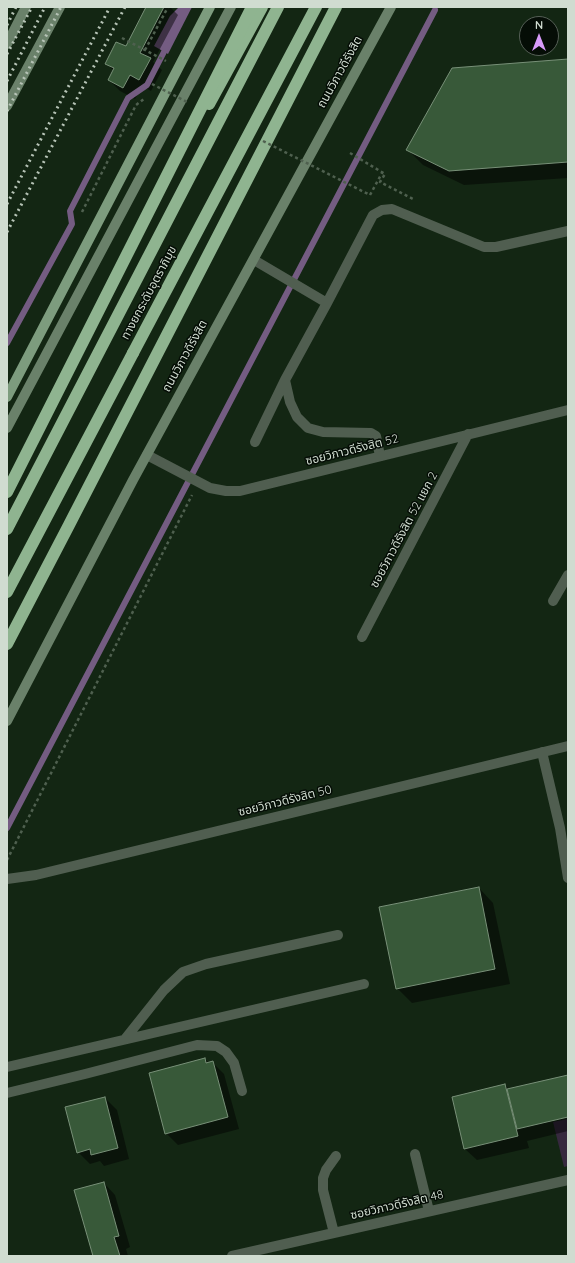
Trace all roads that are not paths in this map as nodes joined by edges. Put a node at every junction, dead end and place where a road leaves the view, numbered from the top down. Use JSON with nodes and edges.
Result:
{"nodes":[{"id":1,"x":26,"y":7,"type":"edge"},
{"id":2,"x":60,"y":7,"type":"edge"},
{"id":3,"x":210,"y":7,"type":"edge"},
{"id":4,"x":231,"y":7,"type":"edge"},
{"id":5,"x":252,"y":7,"type":"edge"},
{"id":6,"x":262,"y":7,"type":"edge"},
{"id":7,"x":278,"y":7,"type":"edge"},
{"id":8,"x":316,"y":7,"type":"edge"},
{"id":9,"x":336,"y":7,"type":"edge"},
{"id":10,"x":391,"y":7,"type":"edge"},
{"id":11,"x":7,"y":44,"type":"edge"},
{"id":12,"x":7,"y":106,"type":"edge"},
{"id":13,"x":568,"y":231,"type":"edge"},
{"id":14,"x":254,"y":260,"type":"junction"},
{"id":15,"x":327,"y":303,"type":"junction"},
{"id":16,"x":285,"y":380,"type":"junction"},
{"id":17,"x":7,"y":397,"type":"edge"},
{"id":18,"x":568,"y":410,"type":"edge"},
{"id":19,"x":7,"y":428,"type":"edge"},
{"id":20,"x":468,"y":434,"type":"junction"},
{"id":21,"x":255,"y":442,"type":"dead end"},
{"id":22,"x":147,"y":456,"type":"junction"},
{"id":23,"x":380,"y":456,"type":"junction"},
{"id":24,"x":7,"y":492,"type":"edge"},
{"id":25,"x":7,"y":529,"type":"edge"},
{"id":26,"x":568,"y":576,"type":"edge"},
{"id":27,"x":7,"y":592,"type":"edge"},
{"id":28,"x":554,"y":601,"type":"dead end"},
{"id":29,"x":362,"y":637,"type":"dead end"},
{"id":30,"x":7,"y":644,"type":"edge"},
{"id":31,"x":7,"y":721,"type":"edge"},
{"id":32,"x":568,"y":746,"type":"edge"},
{"id":33,"x":542,"y":752,"type":"junction"},
{"id":34,"x":568,"y":878,"type":"edge"},
{"id":35,"x":7,"y":879,"type":"edge"},
{"id":36,"x":338,"y":935,"type":"dead end"},
{"id":37,"x":364,"y":984,"type":"dead end"},
{"id":38,"x":125,"y":1040,"type":"junction"},
{"id":39,"x":7,"y":1067,"type":"edge"},
{"id":40,"x":242,"y":1091,"type":"dead end"},
{"id":41,"x":7,"y":1093,"type":"edge"},
{"id":42,"x":415,"y":1154,"type":"dead end"},
{"id":43,"x":336,"y":1156,"type":"dead end"},
{"id":44,"x":568,"y":1180,"type":"edge"},
{"id":45,"x":429,"y":1211,"type":"junction"},
{"id":46,"x":334,"y":1233,"type":"junction"},
{"id":47,"x":232,"y":1256,"type":"edge"}],
"edges":[{"from":1,"to":11,"type":"main road"},
{"from":2,"to":12,"type":"main road"},
{"from":3,"to":17,"type":"main road"},
{"from":4,"to":19,"type":"main road"},
{"from":5,"to":24,"type":"highway","bridge":true},
{"from":6,"to":24,"type":"highway"},
{"from":7,"to":25,"type":"highway","name":"ทางยกระดับอุตราภิมุข","bridge":true},
{"from":8,"to":27,"type":"highway","name":"ทางยกระดับอุตราภิมุข","bridge":true},
{"from":9,"to":30,"type":"highway","name":"ถนนวิภาวดีรังสิต"},
{"from":10,"to":14,"type":"main road","name":"ถนนวิภาวดีรังสิต"},
{"from":13,"to":15,"type":"street"},
{"from":14,"to":15,"type":"street"},
{"from":14,"to":22,"type":"main road","name":"ถนนวิภาวดีรังสิต"},
{"from":15,"to":16,"type":"street"},
{"from":16,"to":21,"type":"street"},
{"from":16,"to":23,"type":"street"},
{"from":18,"to":20,"type":"street","name":"ซอยวิภาวดีรังสิต 52"},
{"from":20,"to":23,"type":"street","name":"ซอยวิภาวดีรังสิต 52"},
{"from":20,"to":29,"type":"street","name":"ซอยวิภาวดีรังสิต 52 แยก 2"},
{"from":22,"to":23,"type":"street","name":"ซอยวิภาวดีรังสิต 52"},
{"from":22,"to":31,"type":"main road","name":"ถนนวิภาวดีรังสิต"},
{"from":26,"to":28,"type":"street"},
{"from":32,"to":33,"type":"street","name":"ซอยวิภาวดีรังสิต 50"},
{"from":33,"to":34,"type":"street"},
{"from":33,"to":35,"type":"street","name":"ซอยวิภาวดีรังสิต 50"},
{"from":36,"to":38,"type":"street"},
{"from":37,"to":38,"type":"street"},
{"from":38,"to":39,"type":"street"},
{"from":40,"to":41,"type":"street"},
{"from":42,"to":45,"type":"street"},
{"from":43,"to":46,"type":"street"},
{"from":44,"to":45,"type":"street","name":"ซอยวิภาวดีรังสิต 48"},
{"from":45,"to":46,"type":"street","name":"ซอยวิภาวดีรังสิต 48"},
{"from":46,"to":47,"type":"street","name":"ซอยวิภาวดีรังสิต 48"}]}
